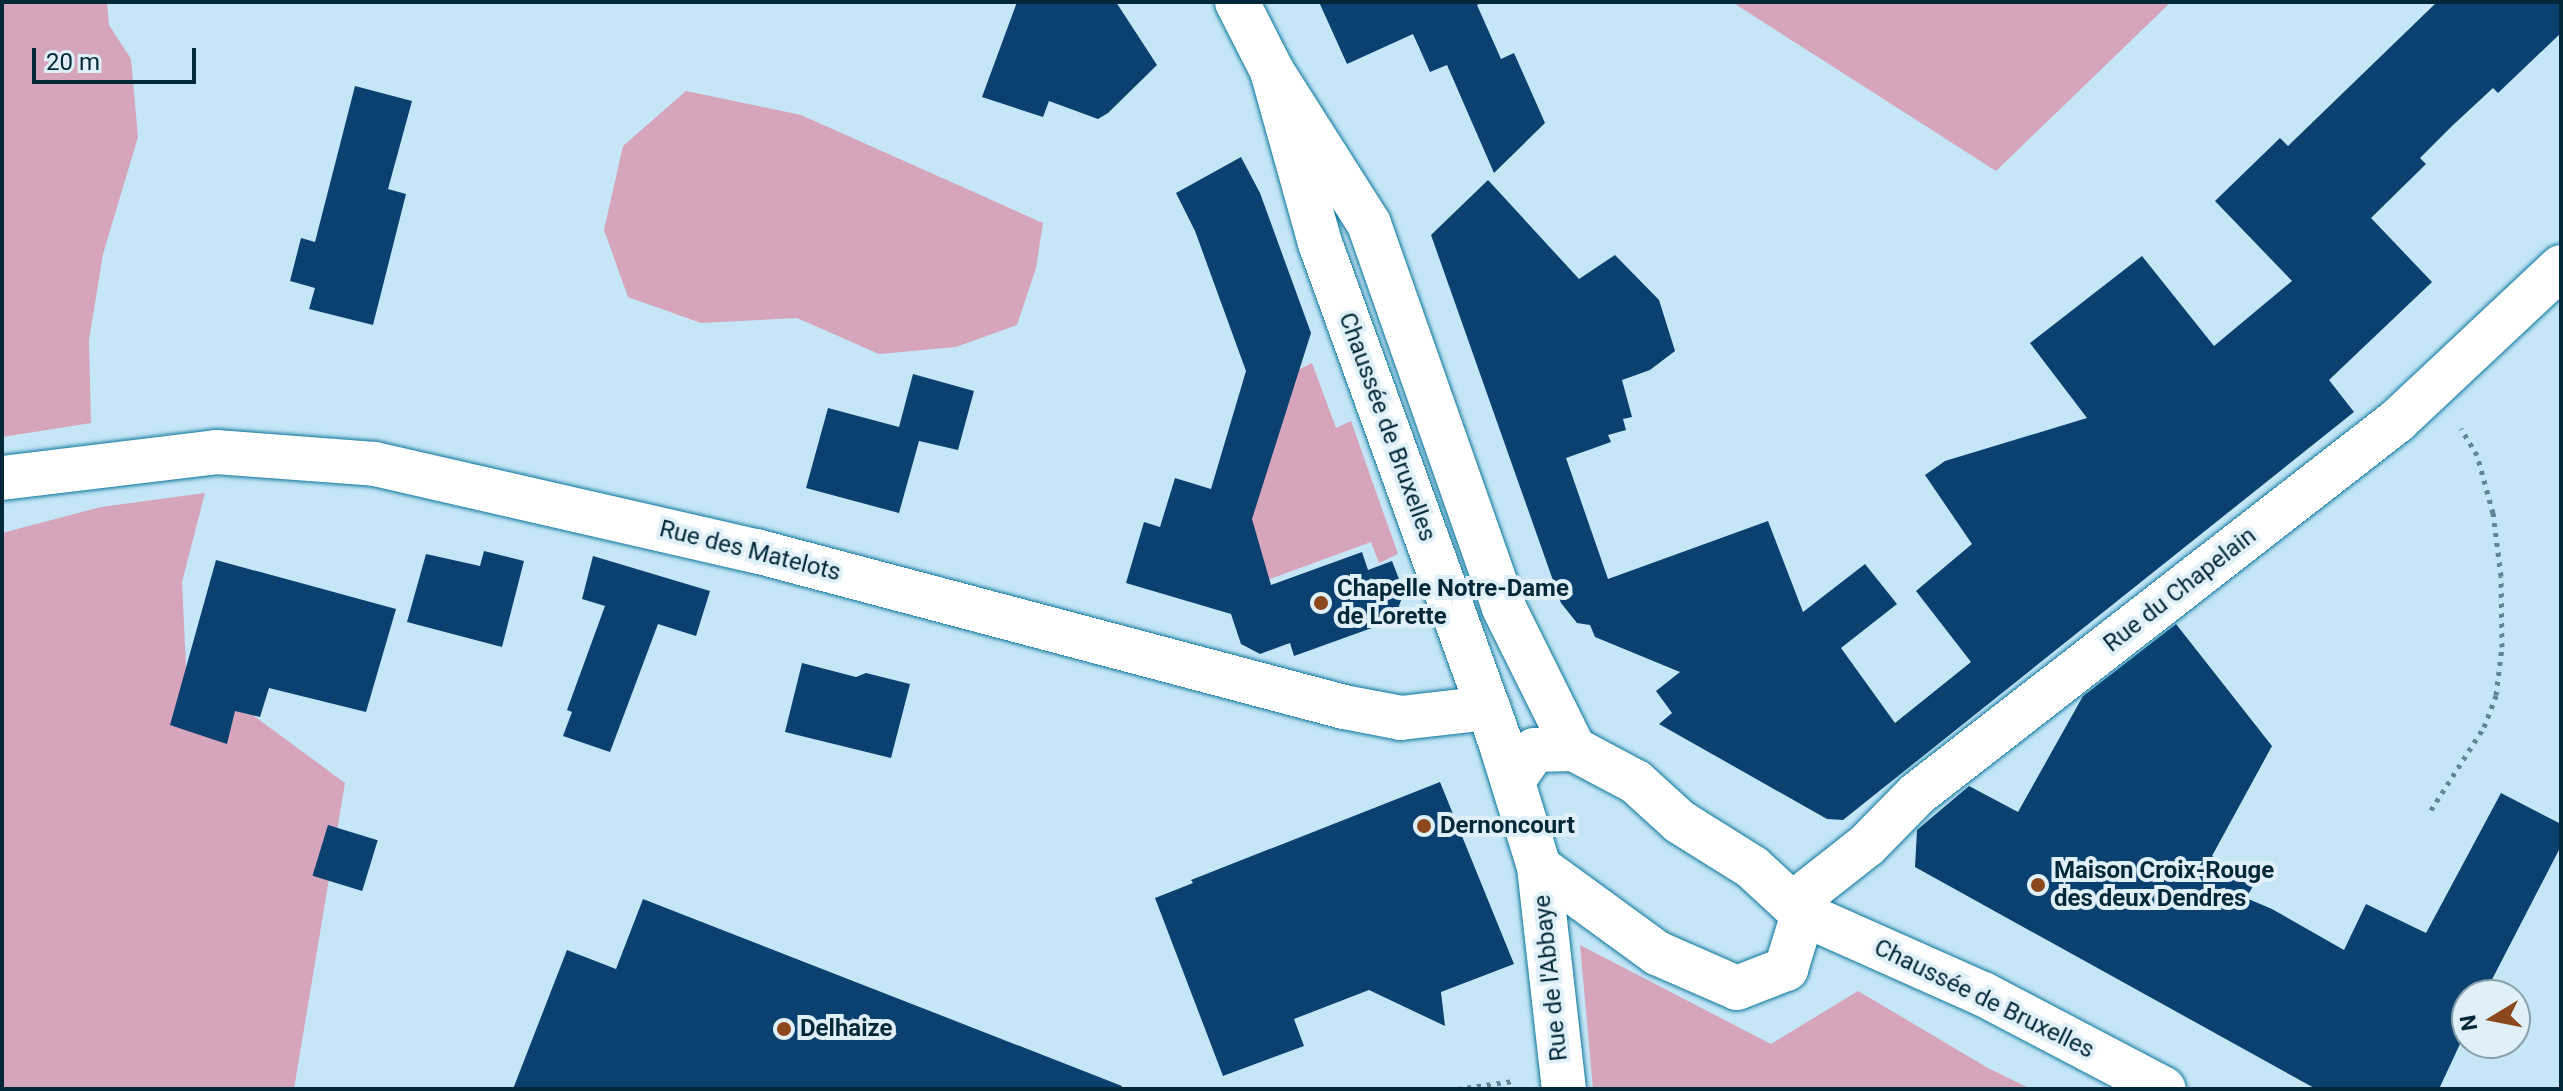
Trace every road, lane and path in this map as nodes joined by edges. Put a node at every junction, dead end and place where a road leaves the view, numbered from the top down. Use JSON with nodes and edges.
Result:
{"nodes":[{"id":1,"x":1237,"y":2,"type":"edge"},
{"id":2,"x":1272,"y":71,"type":"junction"},
{"id":3,"x":2561,"y":267,"type":"edge"},
{"id":4,"x":2428,"y":391,"type":"junction"},
{"id":5,"x":2,"y":478,"type":"edge"},
{"id":6,"x":1488,"y":708,"type":"junction"},
{"id":7,"x":1574,"y":749,"type":"junction"},
{"id":8,"x":1514,"y":779,"type":"junction"},
{"id":9,"x":2431,"y":810,"type":"dead end"},
{"id":10,"x":1539,"y":867,"type":"junction"},
{"id":11,"x":1797,"y":909,"type":"junction"},
{"id":12,"x":1564,"y":1089,"type":"edge"},
{"id":13,"x":2164,"y":1089,"type":"edge"}],
"edges":[{"from":1,"to":2,"type":"street","name":"Chaussée de Bruxelles"},
{"from":2,"to":6,"type":"street","name":"Chaussée de Bruxelles"},
{"from":2,"to":7,"type":"street","name":"Chaussée de Bruxelles"},
{"from":3,"to":4,"type":"street","name":"Rue du Chapelain"},
{"from":4,"to":9,"type":"path"},
{"from":4,"to":11,"type":"street","name":"Rue du Chapelain"},
{"from":5,"to":6,"type":"street","name":"Rue des Matelots"},
{"from":6,"to":8,"type":"street","name":"Chaussée de Bruxelles"},
{"from":7,"to":8,"type":"street","name":"Chaussée de Bruxelles"},
{"from":7,"to":11,"type":"street","name":"Chaussée de Bruxelles"},
{"from":8,"to":10,"type":"street","name":"Chaussée de Bruxelles"},
{"from":10,"to":11,"type":"street"},
{"from":10,"to":12,"type":"street","name":"Rue de l'Abbaye"},
{"from":11,"to":13,"type":"street","name":"Chaussée de Bruxelles"}]}
